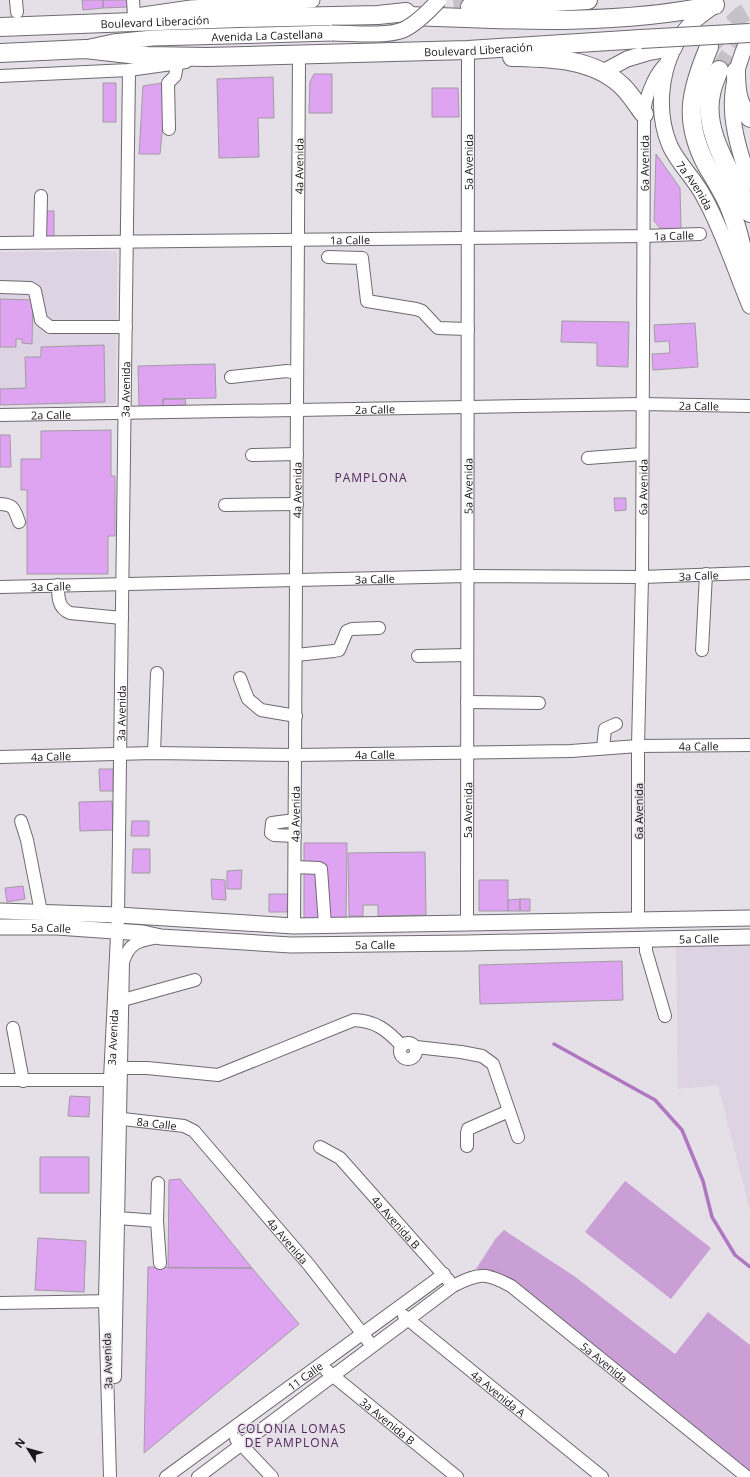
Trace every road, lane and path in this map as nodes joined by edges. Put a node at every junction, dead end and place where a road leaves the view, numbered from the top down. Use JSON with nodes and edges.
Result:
{"nodes":[{"id":1,"x":16,"y":0,"type":"edge"},
{"id":2,"x":133,"y":0,"type":"edge"},
{"id":3,"x":302,"y":0,"type":"edge"},
{"id":4,"x":439,"y":0,"type":"tunnel mouth"},
{"id":5,"x":588,"y":0,"type":"edge"},
{"id":6,"x":719,"y":3,"type":"edge"},
{"id":7,"x":470,"y":7,"type":"tunnel mouth"},
{"id":8,"x":17,"y":12,"type":"dead end"},
{"id":9,"x":406,"y":12,"type":"dead end"},
{"id":10,"x":378,"y":15,"type":"junction"},
{"id":11,"x":134,"y":16,"type":"junction"},
{"id":12,"x":116,"y":24,"type":"junction"},
{"id":13,"x":0,"y":27,"type":"edge"},
{"id":14,"x":750,"y":34,"type":"edge"},
{"id":15,"x":641,"y":40,"type":"junction"},
{"id":16,"x":750,"y":41,"type":"edge"},
{"id":17,"x":709,"y":47,"type":"tunnel mouth"},
{"id":18,"x":85,"y":48,"type":"junction"},
{"id":19,"x":468,"y":50,"type":"junction"},
{"id":20,"x":0,"y":53,"type":"edge"},
{"id":21,"x":299,"y":55,"type":"junction"},
{"id":22,"x":671,"y":55,"type":"junction"},
{"id":23,"x":207,"y":57,"type":"junction"},
{"id":24,"x":177,"y":65,"type":"junction"},
{"id":25,"x":163,"y":66,"type":"junction"},
{"id":26,"x":129,"y":70,"type":"junction"},
{"id":27,"x":727,"y":70,"type":"junction"},
{"id":28,"x":603,"y":72,"type":"junction"},
{"id":29,"x":0,"y":76,"type":"edge"},
{"id":30,"x":168,"y":83,"type":"junction"},
{"id":31,"x":644,"y":114,"type":"junction"},
{"id":32,"x":750,"y":118,"type":"edge"},
{"id":33,"x":169,"y":129,"type":"dead end"},
{"id":34,"x":750,"y":183,"type":"edge"},
{"id":35,"x":41,"y":196,"type":"dead end"},
{"id":36,"x":750,"y":213,"type":"edge"},
{"id":37,"x":700,"y":234,"type":"dead end"},
{"id":38,"x":643,"y":236,"type":"junction"},
{"id":39,"x":468,"y":238,"type":"junction"},
{"id":40,"x":298,"y":240,"type":"junction"},
{"id":41,"x":40,"y":242,"type":"junction"},
{"id":42,"x":127,"y":242,"type":"junction"},
{"id":43,"x":0,"y":243,"type":"edge"},
{"id":44,"x":328,"y":257,"type":"dead end"},
{"id":45,"x":0,"y":287,"type":"edge"},
{"id":46,"x":750,"y":294,"type":"edge"},
{"id":47,"x":750,"y":306,"type":"edge"},
{"id":48,"x":126,"y":327,"type":"junction"},
{"id":49,"x":468,"y":329,"type":"junction"},
{"id":50,"x":297,"y":373,"type":"junction"},
{"id":51,"x":231,"y":377,"type":"dead end"},
{"id":52,"x":642,"y":404,"type":"junction"},
{"id":53,"x":750,"y":406,"type":"edge"},
{"id":54,"x":468,"y":407,"type":"junction"},
{"id":55,"x":297,"y":410,"type":"junction"},
{"id":56,"x":125,"y":413,"type":"junction"},
{"id":57,"x":0,"y":415,"type":"edge"},
{"id":58,"x":297,"y":454,"type":"junction"},
{"id":59,"x":642,"y":454,"type":"junction"},
{"id":60,"x":252,"y":455,"type":"dead end"},
{"id":61,"x":588,"y":458,"type":"dead end"},
{"id":62,"x":0,"y":504,"type":"edge"},
{"id":63,"x":297,"y":504,"type":"junction"},
{"id":64,"x":224,"y":505,"type":"dead end"},
{"id":65,"x":19,"y":522,"type":"dead end"},
{"id":66,"x":750,"y":573,"type":"edge"},
{"id":67,"x":706,"y":574,"type":"junction"},
{"id":68,"x":468,"y":576,"type":"junction"},
{"id":69,"x":642,"y":577,"type":"junction"},
{"id":70,"x":296,"y":581,"type":"junction"},
{"id":71,"x":122,"y":584,"type":"junction"},
{"id":72,"x":58,"y":585,"type":"junction"},
{"id":73,"x":0,"y":587,"type":"edge"},
{"id":74,"x":122,"y":618,"type":"junction"},
{"id":75,"x":379,"y":628,"type":"dead end"},
{"id":76,"x":702,"y":650,"type":"dead end"},
{"id":77,"x":296,"y":655,"type":"junction"},
{"id":78,"x":468,"y":655,"type":"junction"},
{"id":79,"x":418,"y":656,"type":"dead end"},
{"id":80,"x":157,"y":673,"type":"dead end"},
{"id":81,"x":240,"y":678,"type":"dead end"},
{"id":82,"x":467,"y":702,"type":"junction"},
{"id":83,"x":539,"y":703,"type":"dead end"},
{"id":84,"x":296,"y":716,"type":"junction"},
{"id":85,"x":616,"y":724,"type":"dead end"},
{"id":86,"x":750,"y":745,"type":"edge"},
{"id":87,"x":638,"y":746,"type":"junction"},
{"id":88,"x":603,"y":748,"type":"junction"},
{"id":89,"x":467,"y":751,"type":"junction"},
{"id":90,"x":154,"y":753,"type":"junction"},
{"id":91,"x":120,"y":754,"type":"junction"},
{"id":92,"x":295,"y":755,"type":"junction"},
{"id":93,"x":0,"y":758,"type":"edge"},
{"id":94,"x":295,"y":820,"type":"junction"},
{"id":95,"x":21,"y":821,"type":"dead end"},
{"id":96,"x":295,"y":836,"type":"junction"},
{"id":97,"x":295,"y":868,"type":"junction"},
{"id":98,"x":4,"y":911,"type":"edge"},
{"id":99,"x":41,"y":912,"type":"junction"},
{"id":100,"x":118,"y":915,"type":"junction"},
{"id":101,"x":750,"y":918,"type":"edge"},
{"id":102,"x":638,"y":919,"type":"junction"},
{"id":103,"x":467,"y":922,"type":"junction"},
{"id":104,"x":325,"y":925,"type":"junction"},
{"id":105,"x":294,"y":926,"type":"junction"},
{"id":106,"x":4,"y":927,"type":"edge"},
{"id":107,"x":117,"y":932,"type":"junction"},
{"id":108,"x":143,"y":933,"type":"junction"},
{"id":109,"x":161,"y":937,"type":"junction"},
{"id":110,"x":750,"y":937,"type":"edge"},
{"id":111,"x":646,"y":940,"type":"junction"},
{"id":112,"x":195,"y":980,"type":"dead end"},
{"id":113,"x":123,"y":1000,"type":"junction"},
{"id":114,"x":665,"y":1016,"type":"dead end"},
{"id":115,"x":13,"y":1028,"type":"dead end"},
{"id":116,"x":121,"y":1068,"type":"junction"},
{"id":117,"x":0,"y":1080,"type":"edge"},
{"id":118,"x":23,"y":1080,"type":"junction"},
{"id":119,"x":115,"y":1080,"type":"junction"},
{"id":120,"x":509,"y":1111,"type":"junction"},
{"id":121,"x":115,"y":1118,"type":"junction"},
{"id":122,"x":518,"y":1137,"type":"dead end"},
{"id":123,"x":201,"y":1138,"type":"joint"},
{"id":124,"x":467,"y":1146,"type":"dead end"},
{"id":125,"x":320,"y":1147,"type":"dead end"},
{"id":126,"x":158,"y":1183,"type":"dead end"},
{"id":127,"x":118,"y":1218,"type":"junction"},
{"id":128,"x":157,"y":1221,"type":"junction"},
{"id":129,"x":160,"y":1262,"type":"dead end"},
{"id":130,"x":444,"y":1274,"type":"junction"},
{"id":131,"x":453,"y":1286,"type":"junction"},
{"id":132,"x":111,"y":1301,"type":"junction"},
{"id":133,"x":0,"y":1302,"type":"edge"},
{"id":134,"x":397,"y":1308,"type":"junction"},
{"id":135,"x":409,"y":1320,"type":"junction"},
{"id":136,"x":363,"y":1332,"type":"junction"},
{"id":137,"x":372,"y":1346,"type":"junction"},
{"id":138,"x":319,"y":1364,"type":"junction"},
{"id":139,"x":332,"y":1376,"type":"junction"},
{"id":140,"x":229,"y":1431,"type":"junction"},
{"id":141,"x":240,"y":1444,"type":"junction"},
{"id":142,"x":110,"y":1477,"type":"edge"},
{"id":143,"x":166,"y":1477,"type":"edge"},
{"id":144,"x":198,"y":1477,"type":"edge"},
{"id":145,"x":272,"y":1477,"type":"edge"},
{"id":146,"x":457,"y":1477,"type":"edge"},
{"id":147,"x":602,"y":1477,"type":"edge"},
{"id":148,"x":747,"y":1477,"type":"edge"}],
"edges":[{"from":1,"to":8,"type":"street"},
{"from":2,"to":11,"type":"street"},
{"from":3,"to":11,"type":"main road"},
{"from":4,"to":18,"type":"main road","name":"Avenida La Castellana","bridge":true},
{"from":5,"to":7,"type":"highway"},
{"from":6,"to":10,"type":"highway"},
{"from":6,"to":22,"type":"main road"},
{"from":9,"to":10,"type":"highway","name":"Boulevard Liberación"},
{"from":10,"to":12,"type":"highway","name":"Boulevard Liberación"},
{"from":11,"to":12,"type":"main road"},
{"from":12,"to":13,"type":"highway","name":"Boulevard Liberación"},
{"from":14,"to":15,"type":"highway","bridge":true},
{"from":14,"to":27,"type":"main road"},
{"from":15,"to":16,"type":"highway"},
{"from":15,"to":19,"type":"highway","name":"Boulevard Liberación"},
{"from":17,"to":46,"type":"highway"},
{"from":18,"to":20,"type":"highway","name":"Boulevard Liberación"},
{"from":18,"to":23,"type":"highway","name":"Boulevard Liberación"},
{"from":19,"to":21,"type":"highway","name":"Boulevard Liberación"},
{"from":19,"to":28,"type":"highway"},
{"from":19,"to":39,"type":"street","name":"5a Avenida"},
{"from":21,"to":23,"type":"highway","name":"Boulevard Liberación"},
{"from":21,"to":40,"type":"street","name":"4a Avenida"},
{"from":22,"to":28,"type":"main road"},
{"from":22,"to":31,"type":"street","name":"6a Avenida"},
{"from":22,"to":47,"type":"main road","name":"7a Avenida"},
{"from":23,"to":24,"type":"street","name":"Boulevard Liberación"},
{"from":24,"to":25,"type":"street","name":"Boulevard Liberación"},
{"from":24,"to":30,"type":"street"},
{"from":25,"to":26,"type":"street","name":"Boulevard Liberación"},
{"from":25,"to":30,"type":"street"},
{"from":26,"to":29,"type":"street","name":"Boulevard Liberación"},
{"from":26,"to":42,"type":"street","name":"3a Avenida"},
{"from":27,"to":32,"type":"highway"},
{"from":27,"to":34,"type":"main road"},
{"from":27,"to":36,"type":"highway"},
{"from":28,"to":31,"type":"highway"},
{"from":30,"to":33,"type":"street"},
{"from":31,"to":38,"type":"street","name":"6a Avenida"},
{"from":35,"to":41,"type":"street"},
{"from":37,"to":38,"type":"street","name":"1a Calle"},
{"from":38,"to":39,"type":"street","name":"1a Calle"},
{"from":38,"to":52,"type":"street","name":"6a Avenida"},
{"from":39,"to":40,"type":"street","name":"1a Calle"},
{"from":39,"to":49,"type":"street","name":"5a Avenida"},
{"from":40,"to":42,"type":"street","name":"1a Calle"},
{"from":40,"to":50,"type":"street","name":"4a Avenida"},
{"from":41,"to":42,"type":"street","name":"1a Calle"},
{"from":41,"to":43,"type":"street","name":"1a Calle"},
{"from":42,"to":48,"type":"street","name":"3a Avenida"},
{"from":44,"to":49,"type":"street"},
{"from":45,"to":48,"type":"street"},
{"from":48,"to":56,"type":"street","name":"3a Avenida"},
{"from":49,"to":54,"type":"street","name":"5a Avenida"},
{"from":50,"to":51,"type":"street"},
{"from":50,"to":55,"type":"street","name":"4a Avenida"},
{"from":52,"to":53,"type":"street","name":"2a Calle"},
{"from":52,"to":54,"type":"street","name":"2a Calle"},
{"from":52,"to":59,"type":"street","name":"6a Avenida"},
{"from":54,"to":55,"type":"street","name":"2a Calle"},
{"from":54,"to":68,"type":"street","name":"5a Avenida"},
{"from":55,"to":56,"type":"street","name":"2a Calle"},
{"from":55,"to":58,"type":"street","name":"4a Avenida"},
{"from":56,"to":57,"type":"street","name":"2a Calle"},
{"from":56,"to":71,"type":"street","name":"3a Avenida"},
{"from":58,"to":60,"type":"street"},
{"from":58,"to":63,"type":"street","name":"4a Avenida"},
{"from":59,"to":61,"type":"street"},
{"from":59,"to":69,"type":"street","name":"6a Avenida"},
{"from":62,"to":65,"type":"street"},
{"from":63,"to":64,"type":"street"},
{"from":63,"to":70,"type":"street","name":"4a Avenida"},
{"from":66,"to":67,"type":"street","name":"3a Calle"},
{"from":67,"to":69,"type":"street","name":"3a Calle"},
{"from":67,"to":76,"type":"street"},
{"from":68,"to":69,"type":"street","name":"3a Calle"},
{"from":68,"to":70,"type":"street","name":"3a Calle"},
{"from":68,"to":78,"type":"street","name":"5a Avenida"},
{"from":69,"to":87,"type":"street","name":"6a Avenida"},
{"from":70,"to":71,"type":"street","name":"3a Calle"},
{"from":70,"to":77,"type":"street","name":"4a Avenida"},
{"from":71,"to":72,"type":"street","name":"3a Calle"},
{"from":71,"to":74,"type":"street","name":"3a Avenida"},
{"from":72,"to":73,"type":"street","name":"3a Calle"},
{"from":72,"to":74,"type":"street"},
{"from":74,"to":91,"type":"street","name":"3a Avenida"},
{"from":75,"to":77,"type":"street"},
{"from":77,"to":84,"type":"street","name":"4a Avenida"},
{"from":78,"to":79,"type":"street"},
{"from":78,"to":82,"type":"street","name":"5a Avenida"},
{"from":80,"to":90,"type":"street"},
{"from":81,"to":84,"type":"street"},
{"from":82,"to":83,"type":"street"},
{"from":82,"to":89,"type":"street","name":"5a Avenida"},
{"from":84,"to":92,"type":"street","name":"4a Avenida"},
{"from":85,"to":88,"type":"street"},
{"from":86,"to":87,"type":"street","name":"4a Calle"},
{"from":87,"to":88,"type":"street","name":"4a Calle"},
{"from":87,"to":102,"type":"street","name":"6a Avenida"},
{"from":88,"to":89,"type":"street","name":"4a Calle"},
{"from":89,"to":92,"type":"street","name":"4a Calle"},
{"from":89,"to":103,"type":"street","name":"5a Avenida"},
{"from":90,"to":91,"type":"street","name":"4a Calle"},
{"from":90,"to":92,"type":"street","name":"4a Calle"},
{"from":91,"to":93,"type":"street","name":"4a Calle"},
{"from":91,"to":100,"type":"street","name":"3a Avenida"},
{"from":92,"to":94,"type":"street","name":"4a Avenida"},
{"from":94,"to":96,"type":"street","name":"4a Avenida"},
{"from":94,"to":96,"type":"street"},
{"from":95,"to":99,"type":"street"},
{"from":96,"to":97,"type":"street","name":"4a Avenida"},
{"from":97,"to":104,"type":"street"},
{"from":97,"to":105,"type":"street","name":"4a Avenida"},
{"from":98,"to":99,"type":"main road","name":"5a Calle"},
{"from":98,"to":106,"type":"main road"},
{"from":99,"to":100,"type":"main road","name":"5a Calle"},
{"from":100,"to":105,"type":"main road","name":"5a Calle"},
{"from":100,"to":107,"type":"street","name":"3a Avenida"},
{"from":100,"to":108,"type":"street"},
{"from":101,"to":102,"type":"main road","name":"5a Calle"},
{"from":102,"to":103,"type":"main road","name":"5a Calle"},
{"from":103,"to":104,"type":"main road","name":"5a Calle"},
{"from":104,"to":105,"type":"main road","name":"5a Calle"},
{"from":106,"to":107,"type":"main road","name":"5a Calle"},
{"from":107,"to":108,"type":"main road","name":"5a Calle"},
{"from":107,"to":119,"type":"street","name":"3a Avenida"},
{"from":108,"to":109,"type":"main road","name":"5a Calle"},
{"from":109,"to":111,"type":"main road","name":"5a Calle"},
{"from":109,"to":113,"type":"street","name":"3a Avenida"},
{"from":110,"to":111,"type":"main road","name":"5a Calle"},
{"from":111,"to":114,"type":"street"},
{"from":112,"to":113,"type":"street"},
{"from":113,"to":116,"type":"street","name":"3a Avenida"},
{"from":115,"to":118,"type":"street"},
{"from":116,"to":119,"type":"street","name":"3a Avenida"},
{"from":116,"to":120,"type":"street"},
{"from":117,"to":118,"type":"street"},
{"from":118,"to":119,"type":"street"},
{"from":119,"to":121,"type":"street","name":"3a Avenida"},
{"from":120,"to":122,"type":"street"},
{"from":120,"to":124,"type":"street"},
{"from":121,"to":123,"type":"street","name":"8a Calle"},
{"from":121,"to":127,"type":"street","name":"3a Avenida"},
{"from":121,"to":132,"type":"street","name":"3a Avenida"},
{"from":123,"to":136,"type":"street","name":"4a Avenida"},
{"from":125,"to":130,"type":"street","name":"4a Avenida B"},
{"from":126,"to":128,"type":"street"},
{"from":127,"to":128,"type":"street"},
{"from":127,"to":132,"type":"street","name":"3a Avenida"},
{"from":128,"to":129,"type":"street"},
{"from":130,"to":131,"type":"street","name":"4a Avenida B"},
{"from":130,"to":134,"type":"street","name":"11 Calle"},
{"from":131,"to":135,"type":"street","name":"11 Calle"},
{"from":131,"to":148,"type":"street","name":"5a Avenida"},
{"from":132,"to":133,"type":"street"},
{"from":132,"to":142,"type":"street","name":"3a Avenida"},
{"from":134,"to":135,"type":"street","name":"4a Avenida A"},
{"from":134,"to":136,"type":"street","name":"11 Calle"},
{"from":135,"to":137,"type":"street","name":"11 Calle"},
{"from":135,"to":147,"type":"street","name":"4a Avenida A"},
{"from":136,"to":137,"type":"street","name":"4a Avenida"},
{"from":136,"to":138,"type":"street","name":"11 Calle"},
{"from":137,"to":139,"type":"street","name":"11 Calle"},
{"from":138,"to":139,"type":"street","name":"3a Avenida B"},
{"from":138,"to":140,"type":"street","name":"11 Calle"},
{"from":139,"to":141,"type":"street","name":"11 Calle"},
{"from":139,"to":146,"type":"street","name":"3a Avenida B"},
{"from":140,"to":141,"type":"street"},
{"from":140,"to":143,"type":"street","name":"11 Calle"},
{"from":141,"to":144,"type":"street","name":"11 Calle"},
{"from":141,"to":145,"type":"street"}]}
